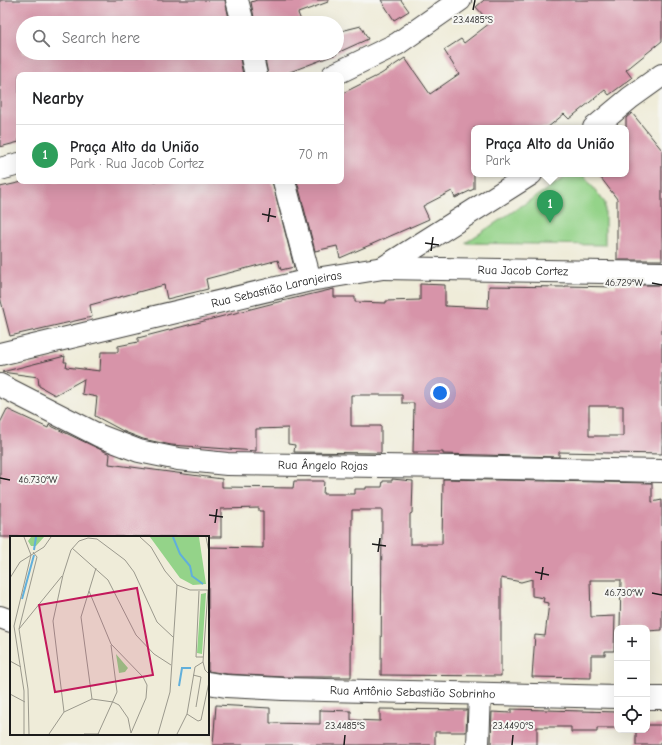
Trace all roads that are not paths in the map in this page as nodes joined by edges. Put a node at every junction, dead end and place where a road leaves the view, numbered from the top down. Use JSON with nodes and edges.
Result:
{"nodes":[{"id":1,"x":236,"y":0,"type":"edge"},
{"id":2,"x":460,"y":0,"type":"edge"},
{"id":3,"x":241,"y":16,"type":"edge"},
{"id":4,"x":252,"y":60,"type":"edge"},
{"id":5,"x":255,"y":72,"type":"edge"},
{"id":6,"x":339,"y":72,"type":"edge"},
{"id":7,"x":662,"y":75,"type":"edge"},
{"id":8,"x":598,"y":125,"type":"edge"},
{"id":9,"x":16,"y":165,"type":"edge"},
{"id":10,"x":0,"y":169,"type":"edge"},
{"id":11,"x":526,"y":177,"type":"edge"},
{"id":12,"x":285,"y":184,"type":"edge"},
{"id":13,"x":383,"y":268,"type":"junction"},
{"id":14,"x":662,"y":272,"type":"edge"},
{"id":15,"x":310,"y":280,"type":"junction"},
{"id":16,"x":0,"y":354,"type":"edge"},
{"id":17,"x":0,"y":384,"type":"edge"},
{"id":18,"x":662,"y":471,"type":"edge"},
{"id":19,"x":0,"y":617,"type":"edge"},
{"id":20,"x":10,"y":621,"type":"edge"},
{"id":21,"x":209,"y":683,"type":"edge"},
{"id":22,"x":480,"y":694,"type":"junction"},
{"id":23,"x":614,"y":697,"type":"edge"},
{"id":24,"x":650,"y":698,"type":"edge"},
{"id":25,"x":662,"y":698,"type":"edge"},
{"id":26,"x":478,"y":745,"type":"edge"}],
"edges":[{"from":1,"to":3,"type":"street"},
{"from":2,"to":6,"type":"street"},
{"from":4,"to":5,"type":"street"},
{"from":7,"to":8,"type":"street"},
{"from":9,"to":10,"type":"street"},
{"from":11,"to":13,"type":"street","name":"Rua Sebastião Laranjeiras"},
{"from":12,"to":15,"type":"street"},
{"from":13,"to":14,"type":"street","name":"Rua Jacob Cortez"},
{"from":13,"to":15,"type":"street","name":"Rua Sebastião Laranjeiras"},
{"from":15,"to":16,"type":"street","name":"Rua Sebastião Laranjeiras"},
{"from":17,"to":18,"type":"street","name":"Rua Ângelo Rojas"},
{"from":19,"to":20,"type":"street"},
{"from":21,"to":22,"type":"street","name":"Rua Antônio Sebastião Sobrinho"},
{"from":22,"to":23,"type":"street","name":"Rua Antônio Sebastião Sobrinho"},
{"from":22,"to":26,"type":"street"},
{"from":24,"to":25,"type":"street"}]}
